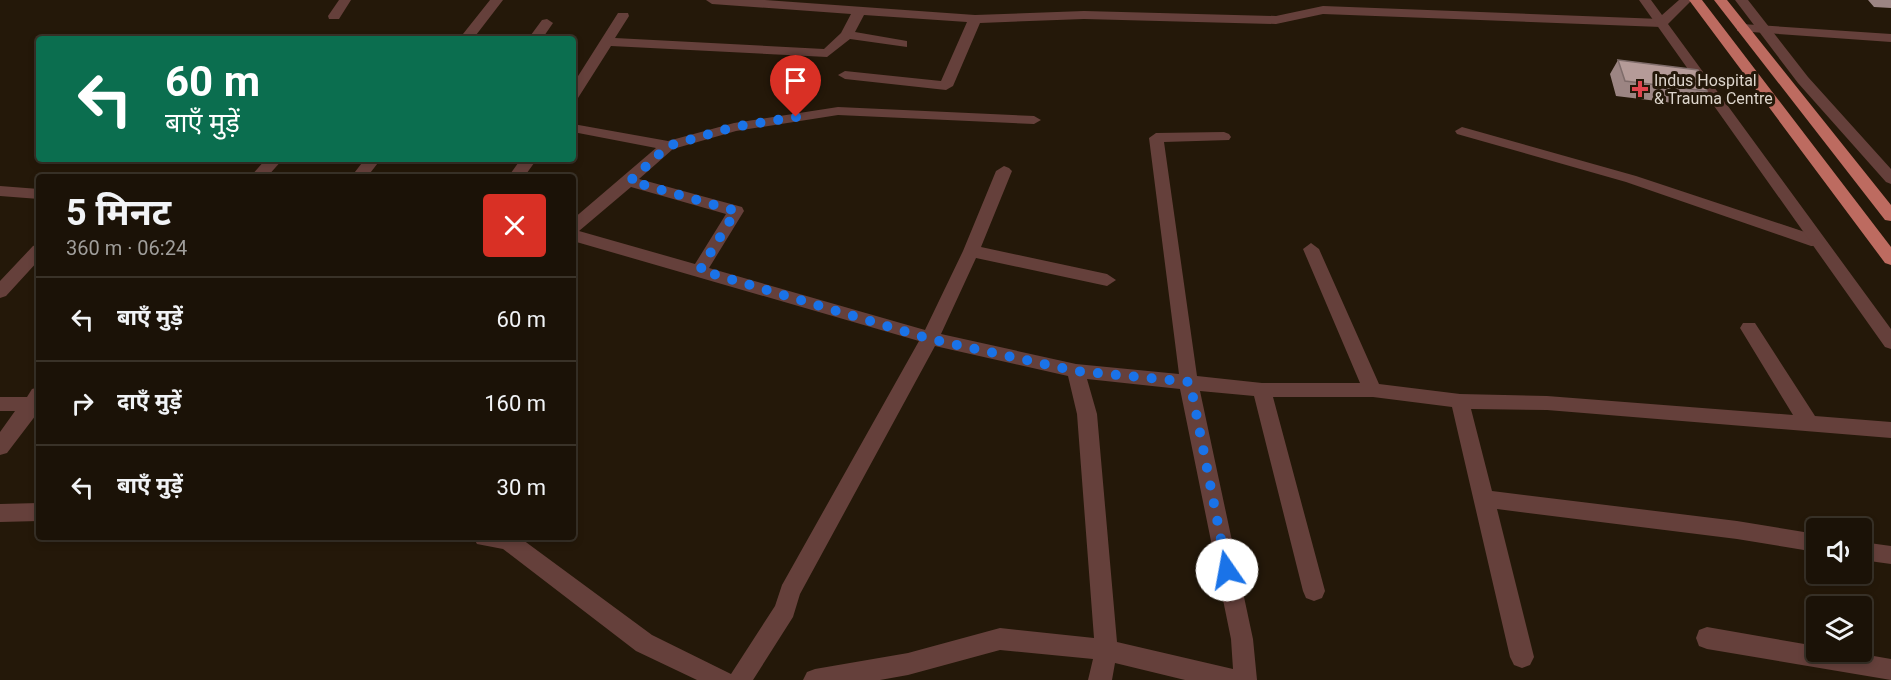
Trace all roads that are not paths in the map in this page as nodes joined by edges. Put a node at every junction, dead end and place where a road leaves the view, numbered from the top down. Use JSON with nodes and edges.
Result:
{"nodes":[{"id":1,"x":345,"y":0,"type":"edge"},
{"id":2,"x":497,"y":0,"type":"edge"},
{"id":3,"x":712,"y":0,"type":"edge"},
{"id":4,"x":898,"y":0,"type":"edge"},
{"id":5,"x":1645,"y":0,"type":"edge"},
{"id":6,"x":1686,"y":0,"type":"edge"},
{"id":7,"x":1695,"y":0,"type":"edge"},
{"id":8,"x":1720,"y":0,"type":"edge"},
{"id":9,"x":1741,"y":0,"type":"edge"},
{"id":10,"x":802,"y":3,"type":"edge"},
{"id":11,"x":1321,"y":5,"type":"edge"},
{"id":12,"x":1391,"y":6,"type":"edge"},
{"id":13,"x":859,"y":11,"type":"junction"},
{"id":14,"x":882,"y":11,"type":"junction"},
{"id":15,"x":334,"y":16,"type":"dead end"},
{"id":16,"x":623,"y":16,"type":"dead end"},
{"id":17,"x":975,"y":19,"type":"junction"},
{"id":18,"x":547,"y":23,"type":"dead end"},
{"id":19,"x":1661,"y":23,"type":"junction"},
{"id":20,"x":1742,"y":28,"type":"junction"},
{"id":21,"x":1763,"y":29,"type":"junction"},
{"id":22,"x":847,"y":35,"type":"junction"},
{"id":23,"x":468,"y":36,"type":"edge"},
{"id":24,"x":537,"y":36,"type":"edge"},
{"id":25,"x":1891,"y":38,"type":"edge"},
{"id":26,"x":607,"y":42,"type":"junction"},
{"id":27,"x":902,"y":44,"type":"dead end"},
{"id":28,"x":845,"y":75,"type":"dead end"},
{"id":29,"x":946,"y":86,"type":"junction"},
{"id":30,"x":576,"y":90,"type":"edge"},
{"id":31,"x":934,"y":113,"type":"junction"},
{"id":32,"x":1034,"y":120,"type":"dead end"},
{"id":33,"x":576,"y":129,"type":"edge"},
{"id":34,"x":1462,"y":131,"type":"dead end"},
{"id":35,"x":1224,"y":137,"type":"dead end"},
{"id":36,"x":668,"y":146,"type":"junction"},
{"id":37,"x":272,"y":162,"type":"edge"},
{"id":38,"x":372,"y":162,"type":"edge"},
{"id":39,"x":1004,"y":171,"type":"dead end"},
{"id":40,"x":261,"y":174,"type":"edge"},
{"id":41,"x":362,"y":174,"type":"edge"},
{"id":42,"x":1891,"y":179,"type":"edge"},
{"id":43,"x":630,"y":181,"type":"junction"},
{"id":44,"x":0,"y":191,"type":"edge"},
{"id":45,"x":36,"y":194,"type":"edge"},
{"id":46,"x":1891,"y":216,"type":"edge"},
{"id":47,"x":576,"y":226,"type":"edge"},
{"id":48,"x":576,"y":236,"type":"edge"},
{"id":49,"x":1818,"y":242,"type":"junction"},
{"id":50,"x":1311,"y":249,"type":"dead end"},
{"id":51,"x":971,"y":251,"type":"junction"},
{"id":52,"x":36,"y":253,"type":"edge"},
{"id":53,"x":1891,"y":259,"type":"edge"},
{"id":54,"x":700,"y":270,"type":"junction"},
{"id":55,"x":1107,"y":280,"type":"dead end"},
{"id":56,"x":0,"y":292,"type":"edge"},
{"id":57,"x":1749,"y":328,"type":"dead end"},
{"id":58,"x":930,"y":339,"type":"junction"},
{"id":59,"x":1891,"y":342,"type":"edge"},
{"id":60,"x":1076,"y":371,"type":"junction"},
{"id":61,"x":1190,"y":382,"type":"junction"},
{"id":62,"x":1262,"y":390,"type":"junction"},
{"id":63,"x":1373,"y":390,"type":"junction"},
{"id":64,"x":36,"y":401,"type":"edge"},
{"id":65,"x":1460,"y":401,"type":"junction"},
{"id":66,"x":0,"y":404,"type":"edge"},
{"id":67,"x":1808,"y":422,"type":"junction"},
{"id":68,"x":1891,"y":430,"type":"edge"},
{"id":69,"x":0,"y":447,"type":"edge"},
{"id":70,"x":1483,"y":499,"type":"junction"},
{"id":71,"x":36,"y":512,"type":"edge"},
{"id":72,"x":0,"y":513,"type":"edge"},
{"id":73,"x":502,"y":540,"type":"edge"},
{"id":74,"x":1806,"y":542,"type":"edge"},
{"id":75,"x":1872,"y":552,"type":"edge"},
{"id":76,"x":1891,"y":555,"type":"edge"},
{"id":77,"x":1314,"y":591,"type":"dead end"},
{"id":78,"x":1707,"y":639,"type":"dead end"},
{"id":79,"x":1106,"y":650,"type":"junction"},
{"id":80,"x":1522,"y":657,"type":"dead end"},
{"id":81,"x":1891,"y":670,"type":"edge"},
{"id":82,"x":722,"y":680,"type":"edge"},
{"id":83,"x":740,"y":680,"type":"edge"},
{"id":84,"x":815,"y":680,"type":"edge"},
{"id":85,"x":1100,"y":680,"type":"edge"},
{"id":86,"x":1231,"y":680,"type":"edge"},
{"id":87,"x":1245,"y":680,"type":"edge"}],
"edges":[{"from":1,"to":15,"type":"street"},
{"from":2,"to":23,"type":"street"},
{"from":3,"to":10,"type":"street"},
{"from":4,"to":14,"type":"street"},
{"from":5,"to":19,"type":"street"},
{"from":6,"to":19,"type":"street"},
{"from":7,"to":53,"type":"highway"},
{"from":8,"to":20,"type":"highway"},
{"from":9,"to":21,"type":"street"},
{"from":10,"to":13,"type":"street"},
{"from":11,"to":12,"type":"street"},
{"from":11,"to":17,"type":"street"},
{"from":12,"to":19,"type":"street"},
{"from":13,"to":14,"type":"street"},
{"from":13,"to":22,"type":"street"},
{"from":14,"to":17,"type":"street"},
{"from":16,"to":26,"type":"street"},
{"from":17,"to":29,"type":"street"},
{"from":18,"to":24,"type":"street"},
{"from":19,"to":49,"type":"street"},
{"from":20,"to":21,"type":"street"},
{"from":20,"to":46,"type":"highway"},
{"from":21,"to":25,"type":"street"},
{"from":21,"to":42,"type":"street"},
{"from":22,"to":26,"type":"street"},
{"from":22,"to":27,"type":"street"},
{"from":26,"to":30,"type":"street"},
{"from":28,"to":29,"type":"street"},
{"from":29,"to":31,"type":"street"},
{"from":31,"to":32,"type":"street"},
{"from":31,"to":36,"type":"street"},
{"from":33,"to":36,"type":"street"},
{"from":34,"to":49,"type":"street"},
{"from":35,"to":61,"type":"street"},
{"from":36,"to":43,"type":"street"},
{"from":37,"to":40,"type":"street"},
{"from":38,"to":41,"type":"street"},
{"from":39,"to":51,"type":"street"},
{"from":43,"to":47,"type":"street"},
{"from":43,"to":54,"type":"street"},
{"from":44,"to":45,"type":"street"},
{"from":48,"to":54,"type":"street"},
{"from":49,"to":59,"type":"street"},
{"from":50,"to":63,"type":"street"},
{"from":51,"to":55,"type":"street"},
{"from":51,"to":58,"type":"street"},
{"from":52,"to":56,"type":"street"},
{"from":54,"to":58,"type":"street"},
{"from":57,"to":67,"type":"street"},
{"from":58,"to":60,"type":"street"},
{"from":58,"to":83,"type":"street"},
{"from":60,"to":61,"type":"street"},
{"from":60,"to":79,"type":"street"},
{"from":61,"to":62,"type":"street"},
{"from":61,"to":87,"type":"street"},
{"from":62,"to":63,"type":"street"},
{"from":62,"to":77,"type":"street"},
{"from":63,"to":65,"type":"street"},
{"from":64,"to":66,"type":"street"},
{"from":64,"to":69,"type":"street"},
{"from":65,"to":67,"type":"street"},
{"from":65,"to":70,"type":"street"},
{"from":67,"to":68,"type":"street"},
{"from":70,"to":74,"type":"street"},
{"from":70,"to":80,"type":"street"},
{"from":71,"to":72,"type":"street"},
{"from":73,"to":82,"type":"street"},
{"from":75,"to":76,"type":"street"},
{"from":78,"to":81,"type":"street"},
{"from":79,"to":84,"type":"street"},
{"from":79,"to":85,"type":"street"},
{"from":79,"to":86,"type":"street"}]}
